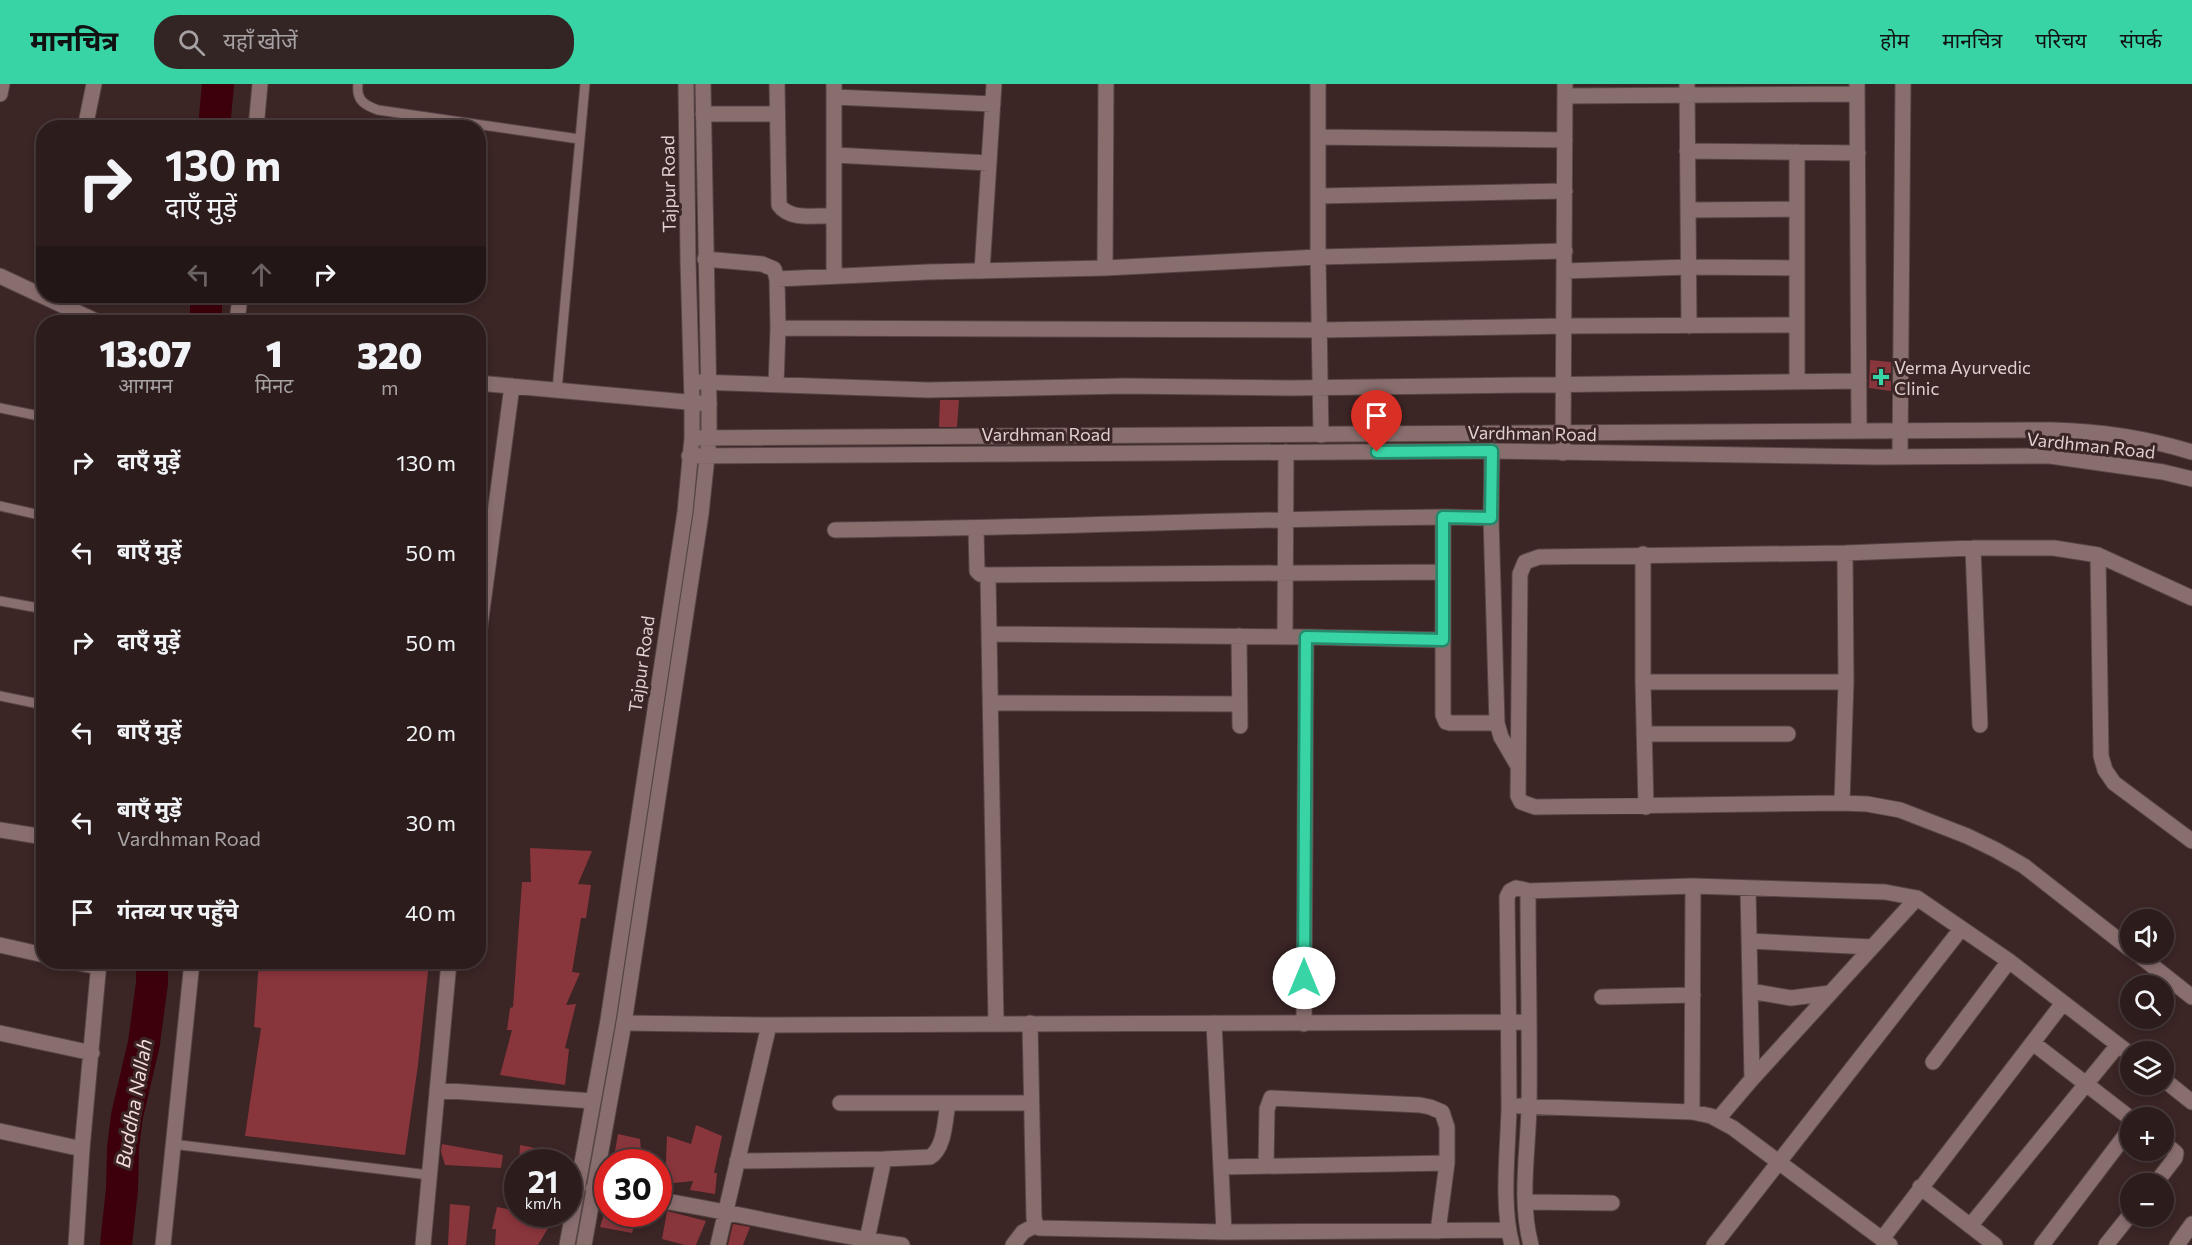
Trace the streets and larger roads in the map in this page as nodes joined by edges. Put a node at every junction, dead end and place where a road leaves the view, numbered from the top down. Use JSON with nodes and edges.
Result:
{"nodes":[{"id":1,"x":2,"y":84,"type":"edge"},
{"id":2,"x":93,"y":84,"type":"edge"},
{"id":3,"x":260,"y":84,"type":"edge"},
{"id":4,"x":686,"y":84,"type":"edge"},
{"id":5,"x":703,"y":84,"type":"edge"},
{"id":6,"x":777,"y":84,"type":"edge"},
{"id":7,"x":994,"y":84,"type":"edge"},
{"id":8,"x":1106,"y":84,"type":"edge"},
{"id":9,"x":1318,"y":84,"type":"edge"},
{"id":10,"x":1903,"y":84,"type":"edge"},
{"id":11,"x":1687,"y":89,"type":"edge"},
{"id":12,"x":1857,"y":89,"type":"edge"},
{"id":13,"x":1565,"y":90,"type":"edge"},
{"id":14,"x":834,"y":91,"type":"edge"},
{"id":15,"x":0,"y":94,"type":"edge"},
{"id":16,"x":993,"y":104,"type":"junction"},
{"id":17,"x":703,"y":114,"type":"junction"},
{"id":18,"x":777,"y":114,"type":"junction"},
{"id":19,"x":86,"y":120,"type":"edge"},
{"id":20,"x":257,"y":120,"type":"edge"},
{"id":21,"x":1318,"y":137,"type":"junction"},
{"id":22,"x":1565,"y":140,"type":"junction"},
{"id":23,"x":1687,"y":152,"type":"junction"},
{"id":24,"x":1797,"y":152,"type":"junction"},
{"id":25,"x":1858,"y":153,"type":"junction"},
{"id":26,"x":834,"y":155,"type":"junction"},
{"id":27,"x":989,"y":163,"type":"junction"},
{"id":28,"x":1565,"y":191,"type":"junction"},
{"id":29,"x":1318,"y":196,"type":"junction"},
{"id":30,"x":1688,"y":210,"type":"junction"},
{"id":31,"x":1796,"y":210,"type":"junction"},
{"id":32,"x":834,"y":216,"type":"junction"},
{"id":33,"x":1565,"y":251,"type":"junction"},
{"id":34,"x":1318,"y":257,"type":"junction"},
{"id":35,"x":705,"y":259,"type":"junction"},
{"id":36,"x":1688,"y":267,"type":"junction"},
{"id":37,"x":1105,"y":268,"type":"junction"},
{"id":38,"x":1796,"y":268,"type":"junction"},
{"id":39,"x":982,"y":271,"type":"junction"},
{"id":40,"x":1565,"y":271,"type":"junction"},
{"id":41,"x":0,"y":276,"type":"edge"},
{"id":42,"x":834,"y":276,"type":"junction"},
{"id":43,"x":777,"y":279,"type":"junction"},
{"id":44,"x":36,"y":291,"type":"edge"},
{"id":45,"x":62,"y":303,"type":"edge"},
{"id":46,"x":85,"y":315,"type":"edge"},
{"id":47,"x":1797,"y":325,"type":"junction"},
{"id":48,"x":1565,"y":326,"type":"junction"},
{"id":49,"x":1689,"y":326,"type":"junction"},
{"id":50,"x":778,"y":327,"type":"junction"},
{"id":51,"x":1320,"y":330,"type":"junction"},
{"id":52,"x":1859,"y":381,"type":"junction"},
{"id":53,"x":692,"y":382,"type":"junction"},
{"id":54,"x":1797,"y":382,"type":"junction"},
{"id":55,"x":708,"y":383,"type":"junction"},
{"id":56,"x":486,"y":384,"type":"edge"},
{"id":57,"x":776,"y":385,"type":"junction"},
{"id":58,"x":1565,"y":385,"type":"junction"},
{"id":59,"x":512,"y":386,"type":"junction"},
{"id":60,"x":1319,"y":388,"type":"junction"},
{"id":61,"x":692,"y":402,"type":"junction"},
{"id":62,"x":709,"y":404,"type":"junction"},
{"id":63,"x":1859,"y":430,"type":"junction"},
{"id":64,"x":1902,"y":430,"type":"junction"},
{"id":65,"x":1564,"y":434,"type":"junction"},
{"id":66,"x":1321,"y":435,"type":"junction"},
{"id":67,"x":692,"y":438,"type":"junction"},
{"id":68,"x":709,"y":438,"type":"junction"},
{"id":69,"x":1492,"y":451,"type":"junction"},
{"id":70,"x":1286,"y":452,"type":"junction"},
{"id":71,"x":2192,"y":452,"type":"edge"},
{"id":72,"x":1563,"y":453,"type":"junction"},
{"id":73,"x":689,"y":456,"type":"junction"},
{"id":74,"x":706,"y":456,"type":"junction"},
{"id":75,"x":1900,"y":456,"type":"junction"},
{"id":76,"x":2192,"y":479,"type":"edge"},
{"id":77,"x":1443,"y":517,"type":"junction"},
{"id":78,"x":1491,"y":518,"type":"junction"},
{"id":79,"x":1286,"y":519,"type":"junction"},
{"id":80,"x":976,"y":528,"type":"junction"},
{"id":81,"x":835,"y":530,"type":"dead end"},
{"id":82,"x":1973,"y":548,"type":"junction"},
{"id":83,"x":1845,"y":553,"type":"junction"},
{"id":84,"x":1643,"y":554,"type":"junction"},
{"id":85,"x":2098,"y":555,"type":"junction"},
{"id":86,"x":1443,"y":572,"type":"junction"},
{"id":87,"x":1286,"y":573,"type":"junction"},
{"id":88,"x":988,"y":575,"type":"junction"},
{"id":89,"x":486,"y":581,"type":"edge"},
{"id":90,"x":2192,"y":598,"type":"edge"},
{"id":91,"x":990,"y":634,"type":"junction"},
{"id":92,"x":1239,"y":636,"type":"junction"},
{"id":93,"x":1284,"y":636,"type":"junction"},
{"id":94,"x":1306,"y":637,"type":"junction"},
{"id":95,"x":1443,"y":640,"type":"junction"},
{"id":96,"x":1643,"y":682,"type":"junction"},
{"id":97,"x":1846,"y":682,"type":"junction"},
{"id":98,"x":991,"y":703,"type":"junction"},
{"id":99,"x":1240,"y":704,"type":"junction"},
{"id":100,"x":1497,"y":723,"type":"junction"},
{"id":101,"x":1980,"y":725,"type":"dead end"},
{"id":102,"x":1240,"y":726,"type":"dead end"},
{"id":103,"x":1644,"y":734,"type":"junction"},
{"id":104,"x":1788,"y":734,"type":"dead end"},
{"id":105,"x":1518,"y":766,"type":"junction"},
{"id":106,"x":1842,"y":803,"type":"junction"},
{"id":107,"x":1646,"y":807,"type":"junction"},
{"id":108,"x":0,"y":830,"type":"edge"},
{"id":109,"x":36,"y":836,"type":"edge"},
{"id":110,"x":2192,"y":841,"type":"edge"},
{"id":111,"x":1693,"y":886,"type":"junction"},
{"id":112,"x":1748,"y":888,"type":"junction"},
{"id":113,"x":1527,"y":891,"type":"junction"},
{"id":114,"x":1917,"y":898,"type":"junction"},
{"id":115,"x":1961,"y":928,"type":"junction"},
{"id":116,"x":1749,"y":941,"type":"junction"},
{"id":117,"x":2120,"y":941,"type":"edge"},
{"id":118,"x":0,"y":945,"type":"edge"},
{"id":119,"x":1872,"y":947,"type":"junction"},
{"id":120,"x":36,"y":953,"type":"edge"},
{"id":121,"x":2009,"y":961,"type":"junction"},
{"id":122,"x":2149,"y":963,"type":"edge"},
{"id":123,"x":99,"y":969,"type":"edge"},
{"id":124,"x":191,"y":969,"type":"edge"},
{"id":125,"x":448,"y":969,"type":"edge"},
{"id":126,"x":1750,"y":991,"type":"junction"},
{"id":127,"x":1830,"y":993,"type":"junction"},
{"id":128,"x":1693,"y":995,"type":"junction"},
{"id":129,"x":2192,"y":997,"type":"edge"},
{"id":130,"x":1602,"y":998,"type":"dead end"},
{"id":131,"x":2063,"y":1003,"type":"junction"},
{"id":132,"x":1528,"y":1022,"type":"junction"},
{"id":133,"x":624,"y":1023,"type":"junction"},
{"id":134,"x":996,"y":1023,"type":"junction"},
{"id":135,"x":1030,"y":1023,"type":"junction"},
{"id":136,"x":1214,"y":1023,"type":"junction"},
{"id":137,"x":1508,"y":1023,"type":"junction"},
{"id":138,"x":1304,"y":1024,"type":"junction"},
{"id":139,"x":769,"y":1025,"type":"junction"},
{"id":140,"x":0,"y":1033,"type":"edge"},
{"id":141,"x":2032,"y":1043,"type":"junction"},
{"id":142,"x":2120,"y":1047,"type":"edge"},
{"id":143,"x":92,"y":1053,"type":"junction"},
{"id":144,"x":2120,"y":1054,"type":"edge"},
{"id":145,"x":1933,"y":1062,"type":"dead end"},
{"id":146,"x":1752,"y":1079,"type":"junction"},
{"id":147,"x":2086,"y":1084,"type":"junction"},
{"id":148,"x":2174,"y":1088,"type":"edge"},
{"id":149,"x":437,"y":1090,"type":"junction"},
{"id":150,"x":593,"y":1101,"type":"junction"},
{"id":151,"x":1030,"y":1102,"type":"junction"},
{"id":152,"x":2192,"y":1102,"type":"edge"},
{"id":153,"x":840,"y":1103,"type":"dead end"},
{"id":154,"x":948,"y":1104,"type":"junction"},
{"id":155,"x":1509,"y":1106,"type":"junction"},
{"id":156,"x":1529,"y":1106,"type":"junction"},
{"id":157,"x":2120,"y":1110,"type":"edge"},
{"id":158,"x":1692,"y":1112,"type":"junction"},
{"id":159,"x":1718,"y":1119,"type":"junction"},
{"id":160,"x":0,"y":1131,"type":"edge"},
{"id":161,"x":2120,"y":1142,"type":"edge"},
{"id":162,"x":82,"y":1149,"type":"junction"},
{"id":163,"x":606,"y":1149,"type":"edge"},
{"id":164,"x":884,"y":1159,"type":"junction"},
{"id":165,"x":736,"y":1161,"type":"junction"},
{"id":166,"x":2173,"y":1161,"type":"edge"},
{"id":167,"x":1778,"y":1162,"type":"junction"},
{"id":168,"x":1447,"y":1163,"type":"junction"},
{"id":169,"x":1266,"y":1166,"type":"junction"},
{"id":170,"x":1221,"y":1167,"type":"junction"},
{"id":171,"x":2163,"y":1173,"type":"edge"},
{"id":172,"x":1920,"y":1187,"type":"junction"},
{"id":173,"x":672,"y":1202,"type":"edge"},
{"id":174,"x":1526,"y":1202,"type":"junction"},
{"id":175,"x":1612,"y":1203,"type":"dead end"},
{"id":176,"x":594,"y":1211,"type":"edge"},
{"id":177,"x":725,"y":1211,"type":"junction"},
{"id":178,"x":2192,"y":1224,"type":"edge"},
{"id":179,"x":1036,"y":1225,"type":"junction"},
{"id":180,"x":1970,"y":1226,"type":"junction"},
{"id":181,"x":2120,"y":1227,"type":"edge"},
{"id":182,"x":1438,"y":1231,"type":"junction"},
{"id":183,"x":1224,"y":1232,"type":"junction"},
{"id":184,"x":1066,"y":1238,"type":"edge"},
{"id":185,"x":1418,"y":1238,"type":"edge"},
{"id":186,"x":1473,"y":1238,"type":"edge"},
{"id":187,"x":1510,"y":1238,"type":"edge"},
{"id":188,"x":867,"y":1240,"type":"junction"},
{"id":189,"x":1886,"y":1242,"type":"edge"},
{"id":190,"x":892,"y":1244,"type":"edge"},
{"id":191,"x":76,"y":1245,"type":"edge"},
{"id":192,"x":163,"y":1245,"type":"edge"},
{"id":193,"x":423,"y":1245,"type":"edge"},
{"id":194,"x":567,"y":1245,"type":"edge"},
{"id":195,"x":584,"y":1245,"type":"edge"},
{"id":196,"x":718,"y":1245,"type":"edge"},
{"id":197,"x":1013,"y":1245,"type":"edge"},
{"id":198,"x":1531,"y":1245,"type":"edge"},
{"id":199,"x":1714,"y":1245,"type":"edge"},
{"id":200,"x":1995,"y":1245,"type":"edge"},
{"id":201,"x":2042,"y":1245,"type":"edge"},
{"id":202,"x":2106,"y":1245,"type":"edge"},
{"id":203,"x":2177,"y":1245,"type":"edge"}],
"edges":[{"from":1,"to":15,"type":"street"},
{"from":2,"to":19,"type":"street"},
{"from":3,"to":20,"type":"street"},
{"from":4,"to":53,"type":"street","name":"Tajpur Road"},
{"from":5,"to":17,"type":"street","name":"Tajpur Road"},
{"from":6,"to":18,"type":"street"},
{"from":7,"to":16,"type":"street"},
{"from":8,"to":37,"type":"street"},
{"from":9,"to":21,"type":"street"},
{"from":10,"to":64,"type":"street"},
{"from":11,"to":12,"type":"street"},
{"from":11,"to":13,"type":"street"},
{"from":11,"to":23,"type":"street"},
{"from":12,"to":25,"type":"street"},
{"from":13,"to":22,"type":"street"},
{"from":14,"to":16,"type":"street"},
{"from":14,"to":26,"type":"street"},
{"from":16,"to":27,"type":"street"},
{"from":17,"to":18,"type":"street"},
{"from":17,"to":35,"type":"street","name":"Tajpur Road"},
{"from":18,"to":32,"type":"street"},
{"from":21,"to":22,"type":"street"},
{"from":21,"to":29,"type":"street"},
{"from":22,"to":28,"type":"street"},
{"from":23,"to":24,"type":"street"},
{"from":23,"to":30,"type":"street"},
{"from":24,"to":25,"type":"street"},
{"from":24,"to":31,"type":"street"},
{"from":25,"to":52,"type":"street"},
{"from":26,"to":27,"type":"street"},
{"from":26,"to":32,"type":"street"},
{"from":27,"to":39,"type":"street"},
{"from":28,"to":29,"type":"street"},
{"from":28,"to":33,"type":"street"},
{"from":29,"to":34,"type":"street"},
{"from":30,"to":31,"type":"street"},
{"from":30,"to":36,"type":"street"},
{"from":31,"to":38,"type":"street"},
{"from":32,"to":42,"type":"street"},
{"from":33,"to":34,"type":"street"},
{"from":33,"to":40,"type":"street"},
{"from":34,"to":37,"type":"street"},
{"from":34,"to":51,"type":"street"},
{"from":35,"to":43,"type":"street"},
{"from":35,"to":55,"type":"street","name":"Tajpur Road"},
{"from":36,"to":38,"type":"street"},
{"from":36,"to":40,"type":"street"},
{"from":36,"to":49,"type":"street"},
{"from":37,"to":39,"type":"street"},
{"from":38,"to":47,"type":"street"},
{"from":39,"to":42,"type":"street"},
{"from":40,"to":48,"type":"street"},
{"from":41,"to":44,"type":"street"},
{"from":42,"to":43,"type":"street"},
{"from":43,"to":50,"type":"street"},
{"from":45,"to":46,"type":"street"},
{"from":47,"to":49,"type":"street"},
{"from":47,"to":54,"type":"street"},
{"from":48,"to":49,"type":"street"},
{"from":48,"to":51,"type":"street"},
{"from":48,"to":58,"type":"street"},
{"from":50,"to":51,"type":"street"},
{"from":50,"to":57,"type":"street"},
{"from":51,"to":60,"type":"street"},
{"from":52,"to":54,"type":"street"},
{"from":52,"to":63,"type":"street"},
{"from":53,"to":55,"type":"street"},
{"from":53,"to":61,"type":"street","name":"Tajpur Road"},
{"from":54,"to":58,"type":"street"},
{"from":55,"to":57,"type":"street"},
{"from":55,"to":62,"type":"street","name":"Tajpur Road"},
{"from":56,"to":59,"type":"street"},
{"from":57,"to":60,"type":"street"},
{"from":58,"to":60,"type":"street"},
{"from":58,"to":65,"type":"street"},
{"from":59,"to":61,"type":"street"},
{"from":59,"to":89,"type":"street"},
{"from":60,"to":66,"type":"street"},
{"from":61,"to":62,"type":"street"},
{"from":61,"to":67,"type":"street","name":"Tajpur Road"},
{"from":62,"to":68,"type":"street","name":"Tajpur Road"},
{"from":63,"to":64,"type":"street","name":"Vardhman Road"},
{"from":63,"to":65,"type":"street","name":"Vardhman Road"},
{"from":64,"to":71,"type":"street","name":"Vardhman Road"},
{"from":64,"to":75,"type":"street"},
{"from":65,"to":66,"type":"street","name":"Vardhman Road"},
{"from":65,"to":72,"type":"street"},
{"from":66,"to":68,"type":"street","name":"Vardhman Road"},
{"from":67,"to":68,"type":"street","name":"Vardhman Road"},
{"from":67,"to":73,"type":"street","name":"Tajpur Road"},
{"from":68,"to":74,"type":"street","name":"Tajpur Road"},
{"from":69,"to":70,"type":"street","name":"Vardhman Road"},
{"from":69,"to":72,"type":"street","name":"Vardhman Road"},
{"from":69,"to":78,"type":"street"},
{"from":70,"to":74,"type":"street","name":"Vardhman Road"},
{"from":70,"to":79,"type":"street"},
{"from":72,"to":75,"type":"street","name":"Vardhman Road"},
{"from":73,"to":74,"type":"street","name":"Vardhman Road"},
{"from":73,"to":150,"type":"street","name":"Tajpur Road"},
{"from":74,"to":133,"type":"street","name":"Tajpur Road"},
{"from":75,"to":76,"type":"street","name":"Vardhman Road"},
{"from":77,"to":78,"type":"street"},
{"from":77,"to":79,"type":"street"},
{"from":77,"to":86,"type":"street"},
{"from":78,"to":100,"type":"street"},
{"from":79,"to":80,"type":"street"},
{"from":79,"to":87,"type":"street"},
{"from":80,"to":81,"type":"street"},
{"from":80,"to":88,"type":"street"},
{"from":82,"to":83,"type":"street"},
{"from":82,"to":85,"type":"street"},
{"from":82,"to":101,"type":"street"},
{"from":83,"to":84,"type":"street"},
{"from":83,"to":97,"type":"street"},
{"from":84,"to":96,"type":"street"},
{"from":84,"to":105,"type":"street"},
{"from":85,"to":90,"type":"street"},
{"from":85,"to":110,"type":"street"},
{"from":86,"to":87,"type":"street"},
{"from":86,"to":95,"type":"street"},
{"from":87,"to":88,"type":"street"},
{"from":87,"to":93,"type":"street"},
{"from":88,"to":91,"type":"street"},
{"from":91,"to":92,"type":"street"},
{"from":91,"to":98,"type":"street"},
{"from":92,"to":93,"type":"street"},
{"from":92,"to":99,"type":"street"},
{"from":93,"to":94,"type":"street"},
{"from":94,"to":95,"type":"street"},
{"from":94,"to":138,"type":"street"},
{"from":95,"to":100,"type":"street"},
{"from":96,"to":97,"type":"street"},
{"from":96,"to":103,"type":"street"},
{"from":97,"to":106,"type":"street"},
{"from":98,"to":99,"type":"street"},
{"from":98,"to":134,"type":"street"},
{"from":99,"to":102,"type":"street"},
{"from":100,"to":105,"type":"street"},
{"from":103,"to":104,"type":"street"},
{"from":103,"to":107,"type":"street"},
{"from":105,"to":107,"type":"street"},
{"from":106,"to":107,"type":"street"},
{"from":106,"to":117,"type":"street"},
{"from":108,"to":109,"type":"street"},
{"from":111,"to":112,"type":"street"},
{"from":111,"to":113,"type":"street"},
{"from":111,"to":128,"type":"street"},
{"from":112,"to":114,"type":"street"},
{"from":112,"to":116,"type":"street"},
{"from":113,"to":132,"type":"street"},
{"from":113,"to":137,"type":"street"},
{"from":114,"to":115,"type":"street"},
{"from":114,"to":119,"type":"street"},
{"from":115,"to":121,"type":"street"},
{"from":115,"to":167,"type":"street"},
{"from":116,"to":119,"type":"street"},
{"from":116,"to":126,"type":"street"},
{"from":118,"to":120,"type":"street"},
{"from":119,"to":127,"type":"street"},
{"from":121,"to":131,"type":"street"},
{"from":121,"to":145,"type":"street"},
{"from":122,"to":129,"type":"street"},
{"from":123,"to":143,"type":"street"},
{"from":124,"to":192,"type":"street"},
{"from":125,"to":149,"type":"street"},
{"from":126,"to":127,"type":"street"},
{"from":126,"to":146,"type":"street"},
{"from":127,"to":146,"type":"street"},
{"from":128,"to":130,"type":"street"},
{"from":128,"to":158,"type":"street"},
{"from":131,"to":141,"type":"street"},
{"from":131,"to":142,"type":"street"},
{"from":132,"to":137,"type":"street"},
{"from":132,"to":156,"type":"street"},
{"from":133,"to":139,"type":"street"},
{"from":133,"to":163,"type":"street","name":"Tajpur Road"},
{"from":134,"to":135,"type":"street"},
{"from":134,"to":139,"type":"street"},
{"from":135,"to":136,"type":"street"},
{"from":135,"to":151,"type":"street"},
{"from":136,"to":138,"type":"street"},
{"from":136,"to":170,"type":"street"},
{"from":137,"to":138,"type":"street"},
{"from":137,"to":155,"type":"street"},
{"from":139,"to":165,"type":"street"},
{"from":140,"to":143,"type":"street"},
{"from":141,"to":147,"type":"street"},
{"from":141,"to":172,"type":"street"},
{"from":143,"to":162,"type":"street"},
{"from":144,"to":147,"type":"street"},
{"from":146,"to":159,"type":"street"},
{"from":147,"to":157,"type":"street"},
{"from":147,"to":180,"type":"street"},
{"from":148,"to":152,"type":"street"},
{"from":149,"to":150,"type":"street"},
{"from":149,"to":193,"type":"street"},
{"from":150,"to":194,"type":"street","name":"Tajpur Road"},
{"from":151,"to":154,"type":"street"},
{"from":151,"to":179,"type":"street"},
{"from":153,"to":154,"type":"street"},
{"from":154,"to":164,"type":"street"},
{"from":155,"to":156,"type":"street"},
{"from":155,"to":187,"type":"street"},
{"from":156,"to":158,"type":"street"},
{"from":156,"to":174,"type":"street"},
{"from":158,"to":159,"type":"street"},
{"from":159,"to":167,"type":"street"},
{"from":160,"to":162,"type":"street"},
{"from":161,"to":201,"type":"street"},
{"from":162,"to":191,"type":"street"},
{"from":164,"to":165,"type":"street"},
{"from":164,"to":188,"type":"street"},
{"from":165,"to":177,"type":"street"},
{"from":166,"to":171,"type":"street"},
{"from":167,"to":189,"type":"street"},
{"from":167,"to":199,"type":"street"},
{"from":168,"to":169,"type":"street"},
{"from":168,"to":169,"type":"street"},
{"from":168,"to":182,"type":"street"},
{"from":169,"to":170,"type":"street"},
{"from":170,"to":183,"type":"street"},
{"from":172,"to":180,"type":"street"},
{"from":172,"to":189,"type":"street"},
{"from":173,"to":177,"type":"street"},
{"from":174,"to":175,"type":"street"},
{"from":174,"to":198,"type":"street"},
{"from":176,"to":195,"type":"street","name":"Tajpur Road"},
{"from":177,"to":188,"type":"street"},
{"from":177,"to":196,"type":"street"},
{"from":178,"to":203,"type":"street"},
{"from":179,"to":184,"type":"street"},
{"from":179,"to":197,"type":"street"},
{"from":180,"to":200,"type":"street"},
{"from":181,"to":202,"type":"street"},
{"from":182,"to":185,"type":"street"},
{"from":182,"to":186,"type":"street"},
{"from":183,"to":184,"type":"street"},
{"from":183,"to":185,"type":"street"},
{"from":186,"to":187,"type":"street"},
{"from":188,"to":190,"type":"street"}]}
